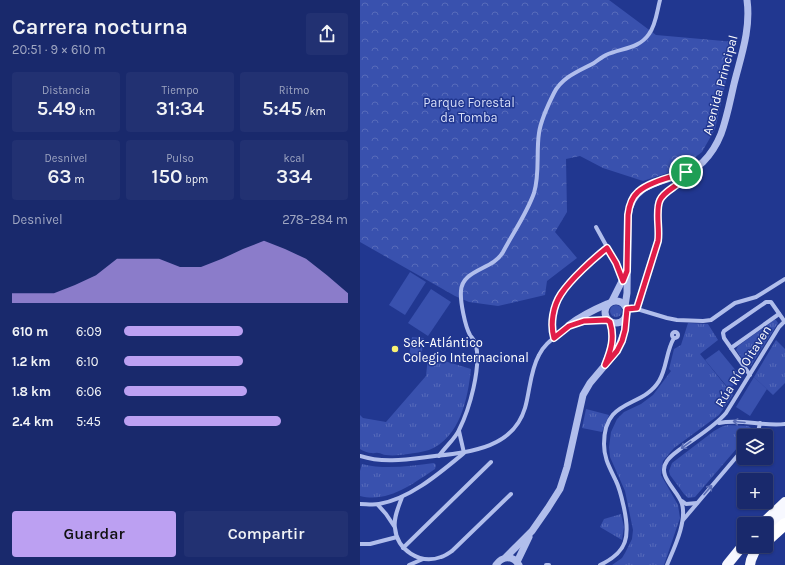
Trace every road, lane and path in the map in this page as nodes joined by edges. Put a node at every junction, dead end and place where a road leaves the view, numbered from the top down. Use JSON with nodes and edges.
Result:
{"nodes":[{"id":1,"x":660,"y":0,"type":"edge"},
{"id":2,"x":747,"y":0,"type":"edge"},
{"id":3,"x":686,"y":172,"type":"junction"},
{"id":4,"x":596,"y":227,"type":"dead end"},
{"id":5,"x":607,"y":248,"type":"junction"},
{"id":6,"x":627,"y":271,"type":"junction"},
{"id":7,"x":785,"y":279,"type":"edge"},
{"id":8,"x":623,"y":281,"type":"junction"},
{"id":9,"x":610,"y":302,"type":"junction"},
{"id":10,"x":626,"y":308,"type":"junction"},
{"id":11,"x":637,"y":308,"type":"junction"},
{"id":12,"x":779,"y":314,"type":"junction"},
{"id":13,"x":625,"y":318,"type":"junction"},
{"id":14,"x":609,"y":321,"type":"junction"},
{"id":15,"x":785,"y":321,"type":"edge"},
{"id":16,"x":569,"y":326,"type":"junction"},
{"id":17,"x":554,"y":338,"type":"junction"},
{"id":18,"x":674,"y":338,"type":"dead end"},
{"id":19,"x":731,"y":348,"type":"junction"},
{"id":20,"x":605,"y":365,"type":"junction"},
{"id":21,"x":750,"y":375,"type":"junction"},
{"id":22,"x":718,"y":423,"type":"junction"},
{"id":23,"x":760,"y":423,"type":"junction"},
{"id":24,"x":785,"y":424,"type":"edge"},
{"id":25,"x":759,"y":429,"type":"edge"},
{"id":26,"x":459,"y":431,"type":"junction"},
{"id":27,"x":464,"y":453,"type":"junction"},
{"id":28,"x":360,"y":456,"type":"edge"},
{"id":29,"x":439,"y":456,"type":"junction"},
{"id":30,"x":737,"y":456,"type":"edge"},
{"id":31,"x":491,"y":462,"type":"dead end"},
{"id":32,"x":510,"y":494,"type":"dead end"},
{"id":33,"x":402,"y":497,"type":"junction"},
{"id":34,"x":681,"y":501,"type":"junction"},
{"id":35,"x":785,"y":502,"type":"edge"},
{"id":36,"x":697,"y":503,"type":"junction"},
{"id":37,"x":360,"y":504,"type":"edge"},
{"id":38,"x":378,"y":505,"type":"junction"},
{"id":39,"x":785,"y":513,"type":"edge"},
{"id":40,"x":769,"y":517,"type":"edge"},
{"id":41,"x":683,"y":520,"type":"junction"},
{"id":42,"x":785,"y":524,"type":"edge"},
{"id":43,"x":773,"y":525,"type":"edge"},
{"id":44,"x":394,"y":526,"type":"junction"},
{"id":45,"x":532,"y":531,"type":"junction"},
{"id":46,"x":773,"y":534,"type":"edge"},
{"id":47,"x":397,"y":538,"type":"junction"},
{"id":48,"x":360,"y":544,"type":"edge"},
{"id":49,"x":403,"y":548,"type":"junction"},
{"id":50,"x":737,"y":553,"type":"edge"},
{"id":51,"x":756,"y":553,"type":"edge"},
{"id":52,"x":506,"y":558,"type":"junction"},
{"id":53,"x":423,"y":559,"type":"junction"},
{"id":54,"x":518,"y":563,"type":"edge"},
{"id":55,"x":408,"y":565,"type":"edge"},
{"id":56,"x":496,"y":565,"type":"edge"},
{"id":57,"x":546,"y":565,"type":"edge"},
{"id":58,"x":549,"y":565,"type":"edge"},
{"id":59,"x":600,"y":565,"type":"edge"},
{"id":60,"x":668,"y":565,"type":"edge"},
{"id":61,"x":727,"y":565,"type":"edge"},
{"id":62,"x":750,"y":565,"type":"edge"}],
"edges":[{"from":1,"to":26,"type":"street"},
{"from":2,"to":3,"type":"street","name":"Avenida Principal"},
{"from":3,"to":6,"type":"street","name":"Avenida Principal"},
{"from":3,"to":11,"type":"street"},
{"from":4,"to":5,"type":"street"},
{"from":5,"to":8,"type":"street"},
{"from":5,"to":17,"type":"street"},
{"from":6,"to":8,"type":"street"},
{"from":6,"to":10,"type":"street","name":"Avenida Principal"},
{"from":7,"to":11,"type":"street"},
{"from":8,"to":9,"type":"street"},
{"from":9,"to":10,"type":"street"},
{"from":9,"to":14,"type":"street"},
{"from":9,"to":16,"type":"street"},
{"from":10,"to":11,"type":"street"},
{"from":10,"to":13,"type":"street"},
{"from":12,"to":15,"type":"street"},
{"from":12,"to":19,"type":"street"},
{"from":12,"to":19,"type":"street"},
{"from":13,"to":14,"type":"street"},
{"from":13,"to":20,"type":"street"},
{"from":14,"to":16,"type":"street"},
{"from":14,"to":20,"type":"street"},
{"from":15,"to":21,"type":"street","name":"Rúa Río Oitaven"},
{"from":16,"to":17,"type":"street"},
{"from":17,"to":27,"type":"street"},
{"from":18,"to":59,"type":"street"},
{"from":19,"to":21,"type":"street"},
{"from":20,"to":45,"type":"street"},
{"from":21,"to":22,"type":"street","name":"Rúa Río Oitaven"},
{"from":23,"to":22,"type":"street","one_way":true},
{"from":22,"to":34,"type":"street","one_way":true},
{"from":23,"to":24,"type":"street"},
{"from":23,"to":25,"type":"street"},
{"from":26,"to":27,"type":"street"},
{"from":26,"to":29,"type":"street"},
{"from":27,"to":29,"type":"street"},
{"from":27,"to":33,"type":"street"},
{"from":28,"to":29,"type":"street"},
{"from":36,"to":30,"type":"street","one_way":true},
{"from":31,"to":49,"type":"street"},
{"from":32,"to":53,"type":"street"},
{"from":33,"to":38,"type":"street"},
{"from":33,"to":44,"type":"street"},
{"from":34,"to":36,"type":"street"},
{"from":34,"to":41,"type":"street"},
{"from":35,"to":40,"type":"main road"},
{"from":36,"to":41,"type":"street"},
{"from":37,"to":38,"type":"street"},
{"from":38,"to":44,"type":"street"},
{"from":39,"to":43,"type":"main road"},
{"from":41,"to":60,"type":"street"},
{"from":42,"to":46,"type":"highway"},
{"from":44,"to":47,"type":"street"},
{"from":45,"to":52,"type":"street"},
{"from":45,"to":54,"type":"street"},
{"from":47,"to":48,"type":"street"},
{"from":47,"to":49,"type":"street"},
{"from":49,"to":53,"type":"street"},
{"from":50,"to":61,"type":"main road"},
{"from":51,"to":62,"type":"main road"},
{"from":52,"to":54,"type":"street"},
{"from":52,"to":56,"type":"street"},
{"from":53,"to":55,"type":"street"},
{"from":57,"to":58,"type":"street"}]}
